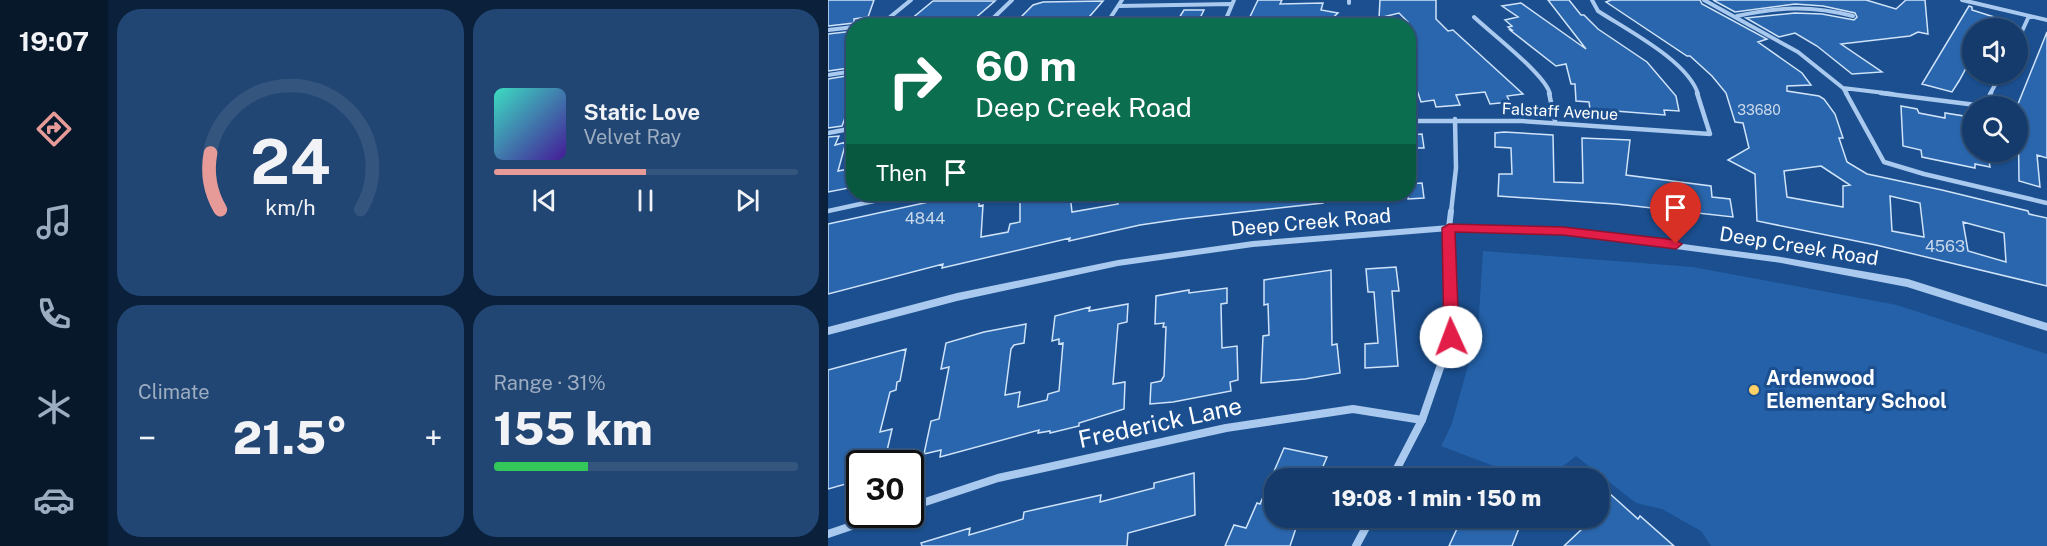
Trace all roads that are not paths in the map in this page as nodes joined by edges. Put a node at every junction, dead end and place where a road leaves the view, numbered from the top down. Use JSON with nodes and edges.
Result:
{"nodes":[{"id":1,"x":911,"y":0,"type":"edge"},
{"id":2,"x":1012,"y":0,"type":"edge"},
{"id":3,"x":1122,"y":0,"type":"edge"},
{"id":4,"x":1592,"y":0,"type":"edge"},
{"id":5,"x":1704,"y":0,"type":"edge"},
{"id":6,"x":1962,"y":0,"type":"edge"},
{"id":7,"x":1232,"y":2,"type":"edge"},
{"id":8,"x":1119,"y":6,"type":"junction"},
{"id":9,"x":1736,"y":16,"type":"junction"},
{"id":10,"x":1853,"y":16,"type":"dead end"},
{"id":11,"x":2029,"y":16,"type":"joint"},
{"id":12,"x":1474,"y":17,"type":"dead end"},
{"id":13,"x":889,"y":18,"type":"edge"},
{"id":14,"x":994,"y":18,"type":"edge"},
{"id":15,"x":1111,"y":18,"type":"edge"},
{"id":16,"x":1226,"y":18,"type":"edge"},
{"id":17,"x":2047,"y":20,"type":"edge"},
{"id":18,"x":846,"y":28,"type":"edge"},
{"id":19,"x":828,"y":30,"type":"edge"},
{"id":20,"x":846,"y":72,"type":"edge"},
{"id":21,"x":828,"y":75,"type":"edge"},
{"id":22,"x":1996,"y":84,"type":"edge"},
{"id":23,"x":1843,"y":88,"type":"junction"},
{"id":24,"x":1455,"y":119,"type":"junction"},
{"id":25,"x":1416,"y":121,"type":"edge"},
{"id":26,"x":1555,"y":121,"type":"junction"},
{"id":27,"x":846,"y":130,"type":"edge"},
{"id":28,"x":828,"y":133,"type":"edge"},
{"id":29,"x":874,"y":201,"type":"edge"},
{"id":30,"x":2047,"y":203,"type":"edge"},
{"id":31,"x":828,"y":211,"type":"edge"},
{"id":32,"x":1449,"y":228,"type":"junction"},
{"id":33,"x":2047,"y":327,"type":"edge"},
{"id":34,"x":828,"y":331,"type":"edge"},
{"id":35,"x":1422,"y":420,"type":"junction"},
{"id":36,"x":1397,"y":468,"type":"edge"},
{"id":37,"x":924,"y":502,"type":"edge"},
{"id":38,"x":846,"y":528,"type":"edge"},
{"id":39,"x":1366,"y":528,"type":"edge"},
{"id":40,"x":828,"y":534,"type":"edge"},
{"id":41,"x":1356,"y":546,"type":"edge"}],
"edges":[{"from":1,"to":13,"type":"street"},
{"from":2,"to":14,"type":"street"},
{"from":3,"to":8,"type":"street"},
{"from":4,"to":26,"type":"street","name":"Falstaff Avenue"},
{"from":5,"to":9,"type":"street"},
{"from":6,"to":11,"type":"street"},
{"from":7,"to":8,"type":"street"},
{"from":7,"to":16,"type":"street"},
{"from":8,"to":15,"type":"street"},
{"from":9,"to":10,"type":"street"},
{"from":9,"to":23,"type":"street"},
{"from":11,"to":17,"type":"street"},
{"from":12,"to":26,"type":"street"},
{"from":18,"to":19,"type":"street"},
{"from":20,"to":21,"type":"street"},
{"from":22,"to":23,"type":"street"},
{"from":23,"to":30,"type":"street"},
{"from":24,"to":25,"type":"street","name":"Falstaff Avenue"},
{"from":24,"to":26,"type":"street","name":"Falstaff Avenue"},
{"from":24,"to":32,"type":"street"},
{"from":27,"to":28,"type":"street"},
{"from":29,"to":31,"type":"street"},
{"from":32,"to":33,"type":"street","name":"Deep Creek Road"},
{"from":32,"to":34,"type":"street","name":"Deep Creek Road"},
{"from":32,"to":35,"type":"street"},
{"from":35,"to":36,"type":"street"},
{"from":35,"to":37,"type":"street","name":"Frederick Lane"},
{"from":38,"to":40,"type":"street"},
{"from":39,"to":41,"type":"street"}]}
